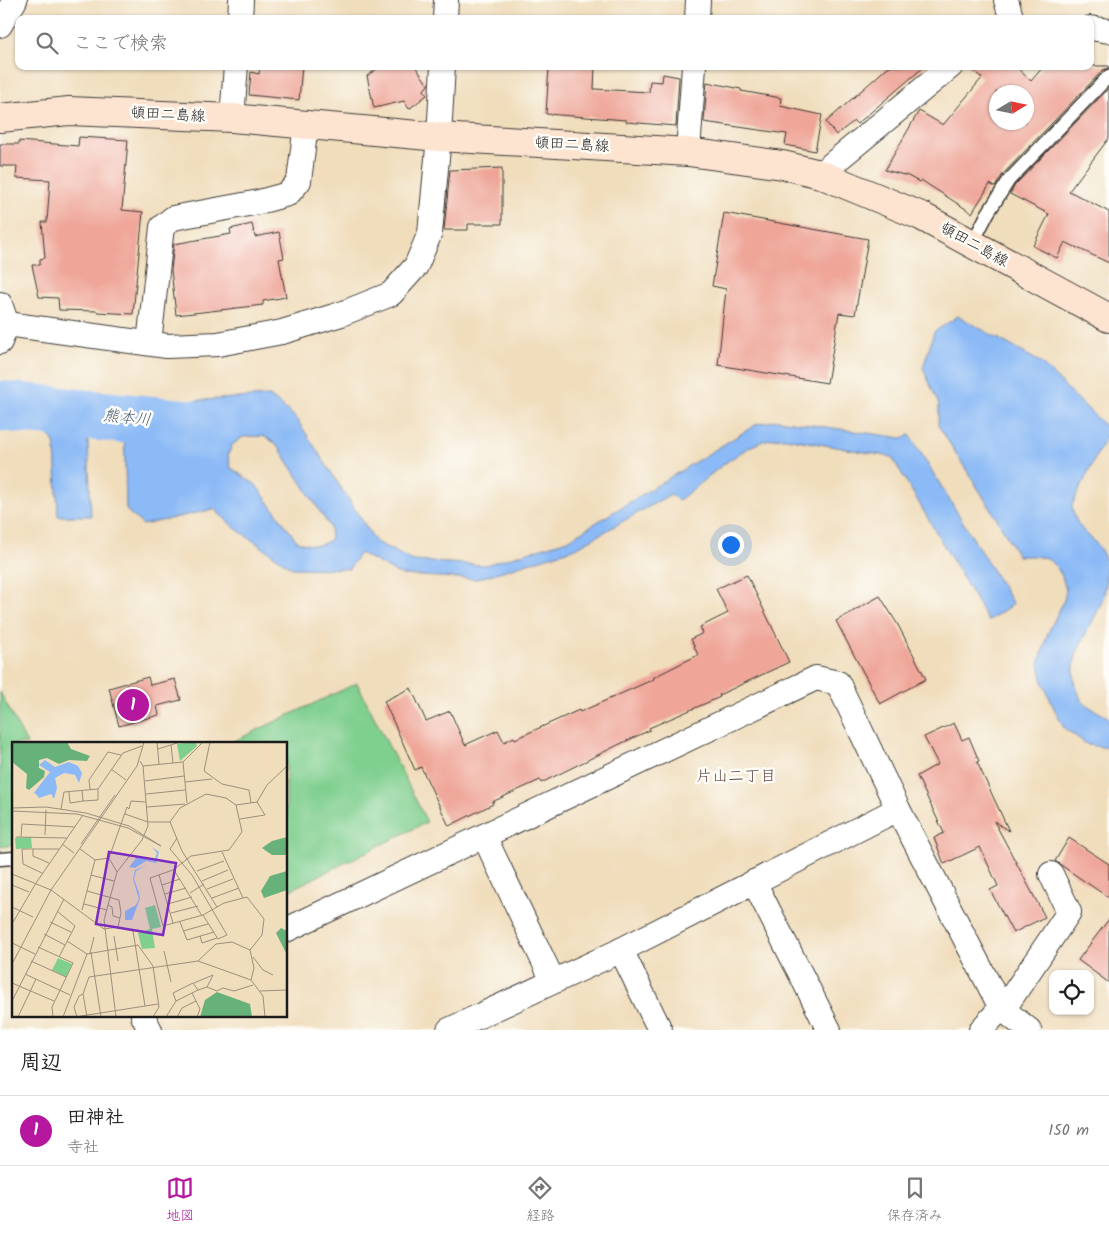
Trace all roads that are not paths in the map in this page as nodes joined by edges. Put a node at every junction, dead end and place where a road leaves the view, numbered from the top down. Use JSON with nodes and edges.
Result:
{"nodes":[{"id":1,"x":14,"y":0,"type":"edge"},
{"id":2,"x":241,"y":0,"type":"edge"},
{"id":3,"x":446,"y":0,"type":"edge"},
{"id":4,"x":698,"y":0,"type":"edge"},
{"id":5,"x":240,"y":15,"type":"edge"},
{"id":6,"x":445,"y":15,"type":"edge"},
{"id":7,"x":697,"y":15,"type":"edge"},
{"id":8,"x":0,"y":25,"type":"edge"},
{"id":9,"x":1094,"y":29,"type":"edge"},
{"id":10,"x":1109,"y":31,"type":"edge"},
{"id":11,"x":236,"y":70,"type":"edge"},
{"id":12,"x":442,"y":70,"type":"edge"},
{"id":13,"x":694,"y":70,"type":"edge"},
{"id":14,"x":946,"y":70,"type":"edge"},
{"id":15,"x":1109,"y":76,"type":"edge"},
{"id":16,"x":0,"y":118,"type":"edge"},
{"id":17,"x":232,"y":118,"type":"junction"},
{"id":18,"x":306,"y":125,"type":"junction"},
{"id":19,"x":439,"y":138,"type":"junction"},
{"id":20,"x":688,"y":152,"type":"junction"},
{"id":21,"x":820,"y":174,"type":"junction"},
{"id":22,"x":972,"y":244,"type":"junction"},
{"id":23,"x":1109,"y":317,"type":"edge"},
{"id":24,"x":2,"y":323,"type":"edge"},
{"id":25,"x":149,"y":343,"type":"junction"},
{"id":26,"x":898,"y":810,"type":"junction"},
{"id":27,"x":484,"y":836,"type":"junction"},
{"id":28,"x":1051,"y":874,"type":"dead end"},
{"id":29,"x":754,"y":882,"type":"junction"},
{"id":30,"x":288,"y":929,"type":"edge"},
{"id":31,"x":621,"y":950,"type":"junction"},
{"id":32,"x":553,"y":981,"type":"junction"},
{"id":33,"x":1002,"y":1009,"type":"junction"},
{"id":34,"x":145,"y":1018,"type":"edge"},
{"id":35,"x":488,"y":1021,"type":"edge"},
{"id":36,"x":150,"y":1030,"type":"edge"},
{"id":37,"x":449,"y":1030,"type":"edge"},
{"id":38,"x":660,"y":1030,"type":"edge"},
{"id":39,"x":830,"y":1030,"type":"edge"},
{"id":40,"x":981,"y":1030,"type":"edge"},
{"id":41,"x":1029,"y":1030,"type":"edge"}],
"edges":[{"from":1,"to":8,"type":"street"},
{"from":2,"to":5,"type":"street"},
{"from":3,"to":6,"type":"street"},
{"from":4,"to":7,"type":"street"},
{"from":9,"to":10,"type":"street"},
{"from":11,"to":17,"type":"street"},
{"from":12,"to":19,"type":"street"},
{"from":13,"to":20,"type":"street"},
{"from":14,"to":21,"type":"street"},
{"from":15,"to":22,"type":"lane"},
{"from":16,"to":17,"type":"main road","name":"頓田二島線"},
{"from":17,"to":18,"type":"main road","name":"頓田二島線"},
{"from":18,"to":19,"type":"main road","name":"頓田二島線"},
{"from":18,"to":25,"type":"street"},
{"from":19,"to":20,"type":"main road","name":"頓田二島線"},
{"from":19,"to":25,"type":"street"},
{"from":20,"to":21,"type":"main road","name":"頓田二島線"},
{"from":21,"to":22,"type":"main road","name":"頓田二島線"},
{"from":22,"to":23,"type":"main road","name":"頓田二島線"},
{"from":24,"to":25,"type":"street"},
{"from":26,"to":27,"type":"street"},
{"from":26,"to":29,"type":"street"},
{"from":26,"to":33,"type":"street"},
{"from":27,"to":30,"type":"street"},
{"from":27,"to":32,"type":"street"},
{"from":28,"to":33,"type":"street"},
{"from":29,"to":31,"type":"street"},
{"from":29,"to":39,"type":"street"},
{"from":31,"to":32,"type":"street"},
{"from":31,"to":38,"type":"street"},
{"from":32,"to":35,"type":"street"},
{"from":33,"to":40,"type":"street"},
{"from":33,"to":41,"type":"street"},
{"from":34,"to":36,"type":"street"},
{"from":35,"to":37,"type":"street"}]}
